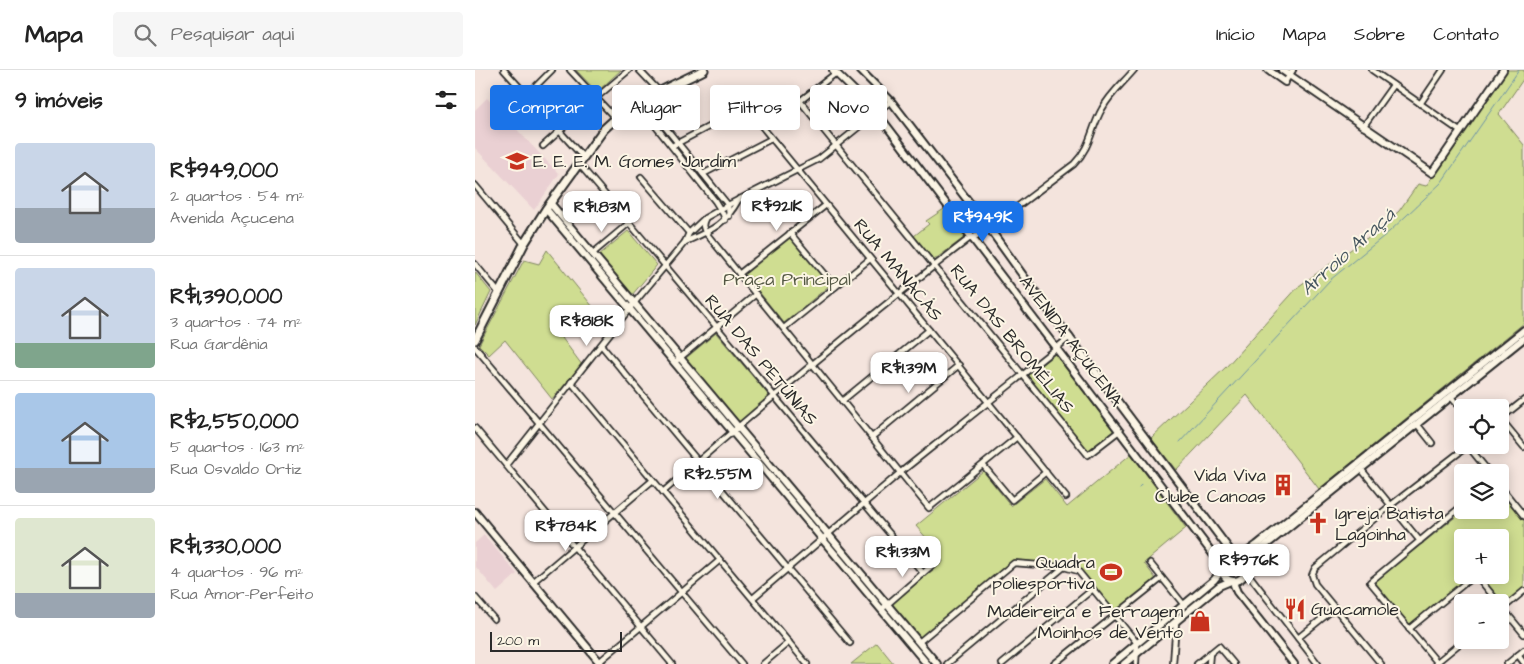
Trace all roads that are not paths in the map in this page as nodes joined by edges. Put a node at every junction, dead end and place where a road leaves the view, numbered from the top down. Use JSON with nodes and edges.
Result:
{"nodes":[{"id":1,"x":504,"y":70,"type":"edge"},
{"id":2,"x":552,"y":70,"type":"edge"},
{"id":3,"x":570,"y":70,"type":"edge"},
{"id":4,"x":629,"y":70,"type":"edge"},
{"id":5,"x":639,"y":70,"type":"edge"},
{"id":6,"x":704,"y":70,"type":"edge"},
{"id":7,"x":860,"y":70,"type":"edge"},
{"id":8,"x":1134,"y":70,"type":"edge"},
{"id":9,"x":1268,"y":70,"type":"edge"},
{"id":10,"x":1282,"y":70,"type":"edge"},
{"id":11,"x":1372,"y":70,"type":"edge"},
{"id":12,"x":1443,"y":70,"type":"edge"},
{"id":13,"x":1503,"y":70,"type":"edge"},
{"id":14,"x":836,"y":71,"type":"edge"},
{"id":15,"x":1380,"y":72,"type":"edge"},
{"id":16,"x":1292,"y":73,"type":"edge"},
{"id":17,"x":1285,"y":82,"type":"joint"},
{"id":18,"x":518,"y":85,"type":"edge"},
{"id":19,"x":537,"y":85,"type":"edge"},
{"id":20,"x":584,"y":85,"type":"edge"},
{"id":21,"x":653,"y":85,"type":"edge"},
{"id":22,"x":674,"y":85,"type":"edge"},
{"id":23,"x":850,"y":85,"type":"edge"},
{"id":24,"x":1393,"y":85,"type":"junction"},
{"id":25,"x":602,"y":93,"type":"edge"},
{"id":26,"x":891,"y":101,"type":"junction"},
{"id":27,"x":602,"y":104,"type":"edge"},
{"id":28,"x":887,"y":104,"type":"edge"},
{"id":29,"x":1420,"y":104,"type":"junction"},
{"id":30,"x":612,"y":115,"type":"edge"},
{"id":31,"x":612,"y":121,"type":"edge"},
{"id":32,"x":887,"y":126,"type":"edge"},
{"id":33,"x":1363,"y":126,"type":"junction"},
{"id":34,"x":660,"y":130,"type":"edge"},
{"id":35,"x":855,"y":130,"type":"edge"},
{"id":36,"x":560,"y":131,"type":"joint"},
{"id":37,"x":669,"y":132,"type":"joint"},
{"id":38,"x":1461,"y":132,"type":"junction"},
{"id":39,"x":664,"y":136,"type":"junction"},
{"id":40,"x":771,"y":139,"type":"junction"},
{"id":41,"x":677,"y":142,"type":"junction"},
{"id":42,"x":836,"y":145,"type":"junction"},
{"id":43,"x":543,"y":146,"type":"dead end"},
{"id":44,"x":672,"y":146,"type":"junction"},
{"id":45,"x":583,"y":157,"type":"junction"},
{"id":46,"x":579,"y":164,"type":"junction"},
{"id":47,"x":798,"y":170,"type":"junction"},
{"id":48,"x":703,"y":174,"type":"junction"},
{"id":49,"x":641,"y":177,"type":"dead end"},
{"id":50,"x":475,"y":185,"type":"edge"},
{"id":51,"x":739,"y":199,"type":"junction"},
{"id":52,"x":826,"y":204,"type":"junction"},
{"id":53,"x":727,"y":205,"type":"junction"},
{"id":54,"x":549,"y":206,"type":"junction"},
{"id":55,"x":721,"y":209,"type":"junction"},
{"id":56,"x":729,"y":216,"type":"junction"},
{"id":57,"x":705,"y":218,"type":"junction"},
{"id":58,"x":725,"y":220,"type":"junction"},
{"id":59,"x":629,"y":223,"type":"junction"},
{"id":60,"x":989,"y":228,"type":"junction"},
{"id":61,"x":689,"y":233,"type":"junction"},
{"id":62,"x":791,"y":233,"type":"junction"},
{"id":63,"x":707,"y":234,"type":"junction"},
{"id":64,"x":973,"y":238,"type":"junction"},
{"id":65,"x":685,"y":242,"type":"junction"},
{"id":66,"x":523,"y":244,"type":"junction"},
{"id":67,"x":590,"y":256,"type":"junction"},
{"id":68,"x":870,"y":259,"type":"junction"},
{"id":69,"x":475,"y":264,"type":"edge"},
{"id":70,"x":665,"y":265,"type":"junction"},
{"id":71,"x":934,"y":266,"type":"junction"},
{"id":72,"x":739,"y":274,"type":"junction"},
{"id":73,"x":835,"y":287,"type":"junction"},
{"id":74,"x":499,"y":293,"type":"junction"},
{"id":75,"x":756,"y":294,"type":"junction"},
{"id":76,"x":899,"y":294,"type":"junction"},
{"id":77,"x":632,"y":306,"type":"junction"},
{"id":78,"x":717,"y":327,"type":"junction"},
{"id":79,"x":784,"y":328,"type":"junction"},
{"id":80,"x":929,"y":330,"type":"junction"},
{"id":81,"x":1524,"y":330,"type":"edge"},
{"id":82,"x":1070,"y":337,"type":"junction"},
{"id":83,"x":1524,"y":338,"type":"edge"},
{"id":84,"x":475,"y":340,"type":"edge"},
{"id":85,"x":601,"y":345,"type":"junction"},
{"id":86,"x":475,"y":347,"type":"edge"},
{"id":87,"x":1056,"y":348,"type":"junction"},
{"id":88,"x":677,"y":360,"type":"junction"},
{"id":89,"x":813,"y":365,"type":"junction"},
{"id":90,"x":959,"y":366,"type":"junction"},
{"id":91,"x":1023,"y":374,"type":"junction"},
{"id":92,"x":571,"y":382,"type":"junction"},
{"id":93,"x":774,"y":397,"type":"junction"},
{"id":94,"x":1451,"y":397,"type":"junction"},
{"id":95,"x":1454,"y":400,"type":"edge"},
{"id":96,"x":1524,"y":400,"type":"edge"},
{"id":97,"x":842,"y":401,"type":"junction"},
{"id":98,"x":988,"y":402,"type":"junction"},
{"id":99,"x":1509,"y":412,"type":"edge"},
{"id":100,"x":539,"y":423,"type":"junction"},
{"id":101,"x":1417,"y":424,"type":"junction"},
{"id":102,"x":475,"y":428,"type":"edge"},
{"id":103,"x":735,"y":428,"type":"junction"},
{"id":104,"x":1509,"y":430,"type":"edge"},
{"id":105,"x":1119,"y":431,"type":"junction"},
{"id":106,"x":872,"y":437,"type":"junction"},
{"id":107,"x":1017,"y":437,"type":"junction"},
{"id":108,"x":1432,"y":443,"type":"dead end"},
{"id":109,"x":1524,"y":447,"type":"edge"},
{"id":110,"x":1458,"y":454,"type":"edge"},
{"id":111,"x":1474,"y":454,"type":"edge"},
{"id":112,"x":698,"y":461,"type":"junction"},
{"id":113,"x":1483,"y":464,"type":"edge"},
{"id":114,"x":506,"y":465,"type":"junction"},
{"id":115,"x":983,"y":465,"type":"junction"},
{"id":116,"x":1361,"y":469,"type":"junction"},
{"id":117,"x":901,"y":472,"type":"junction"},
{"id":118,"x":1046,"y":472,"type":"junction"},
{"id":119,"x":653,"y":480,"type":"junction"},
{"id":120,"x":663,"y":492,"type":"junction"},
{"id":121,"x":1066,"y":497,"type":"dead end"},
{"id":122,"x":1509,"y":497,"type":"edge"},
{"id":123,"x":864,"y":504,"type":"junction"},
{"id":124,"x":1391,"y":505,"type":"junction"},
{"id":125,"x":475,"y":512,"type":"edge"},
{"id":126,"x":614,"y":512,"type":"junction"},
{"id":127,"x":1454,"y":512,"type":"edge"},
{"id":128,"x":1524,"y":516,"type":"edge"},
{"id":129,"x":826,"y":536,"type":"junction"},
{"id":130,"x":1419,"y":541,"type":"junction"},
{"id":131,"x":574,"y":547,"type":"junction"},
{"id":132,"x":1237,"y":557,"type":"junction"},
{"id":133,"x":720,"y":560,"type":"junction"},
{"id":134,"x":937,"y":561,"type":"dead end"},
{"id":135,"x":1150,"y":563,"type":"dead end"},
{"id":136,"x":1064,"y":567,"type":"junction"},
{"id":137,"x":788,"y":568,"type":"junction"},
{"id":138,"x":1222,"y":568,"type":"junction"},
{"id":139,"x":1246,"y":569,"type":"junction"},
{"id":140,"x":923,"y":573,"type":"junction"},
{"id":141,"x":1161,"y":578,"type":"junction"},
{"id":142,"x":1233,"y":581,"type":"junction"},
{"id":143,"x":533,"y":582,"type":"junction"},
{"id":144,"x":1464,"y":584,"type":"edge"},
{"id":145,"x":1482,"y":584,"type":"edge"},
{"id":146,"x":1093,"y":589,"type":"junction"},
{"id":147,"x":1217,"y":589,"type":"junction"},
{"id":148,"x":1524,"y":591,"type":"edge"},
{"id":149,"x":1237,"y":592,"type":"junction"},
{"id":150,"x":681,"y":593,"type":"junction"},
{"id":151,"x":1490,"y":594,"type":"edge"},
{"id":152,"x":475,"y":597,"type":"edge"},
{"id":153,"x":753,"y":598,"type":"junction"},
{"id":154,"x":1509,"y":601,"type":"edge"},
{"id":155,"x":1184,"y":605,"type":"junction"},
{"id":156,"x":885,"y":607,"type":"junction"},
{"id":157,"x":1335,"y":608,"type":"junction"},
{"id":158,"x":1114,"y":616,"type":"junction"},
{"id":159,"x":1509,"y":617,"type":"edge"},
{"id":160,"x":494,"y":619,"type":"dead end"},
{"id":161,"x":1176,"y":622,"type":"junction"},
{"id":162,"x":641,"y":627,"type":"junction"},
{"id":163,"x":1409,"y":629,"type":"junction"},
{"id":164,"x":1524,"y":634,"type":"edge"},
{"id":165,"x":1298,"y":638,"type":"junction"},
{"id":166,"x":789,"y":642,"type":"junction"},
{"id":167,"x":850,"y":642,"type":"dead end"},
{"id":168,"x":919,"y":642,"type":"junction"},
{"id":169,"x":1137,"y":644,"type":"junction"},
{"id":170,"x":1454,"y":648,"type":"edge"},
{"id":171,"x":1524,"y":650,"type":"edge"},
{"id":172,"x":1210,"y":653,"type":"junction"},
{"id":173,"x":1137,"y":654,"type":"junction"},
{"id":174,"x":1518,"y":655,"type":"junction"},
{"id":175,"x":600,"y":663,"type":"edge"},
{"id":176,"x":1436,"y":663,"type":"edge"},
{"id":177,"x":1524,"y":663,"type":"edge"},
{"id":178,"x":672,"y":664,"type":"edge"},
{"id":179,"x":741,"y":664,"type":"edge"},
{"id":180,"x":763,"y":664,"type":"edge"},
{"id":181,"x":807,"y":664,"type":"edge"},
{"id":182,"x":927,"y":664,"type":"edge"},
{"id":183,"x":937,"y":664,"type":"edge"},
{"id":184,"x":947,"y":664,"type":"edge"},
{"id":185,"x":1002,"y":664,"type":"edge"},
{"id":186,"x":1054,"y":664,"type":"edge"},
{"id":187,"x":1112,"y":664,"type":"edge"},
{"id":188,"x":1124,"y":664,"type":"edge"},
{"id":189,"x":1136,"y":664,"type":"edge"},
{"id":190,"x":1173,"y":664,"type":"edge"},
{"id":191,"x":1197,"y":664,"type":"edge"},
{"id":192,"x":1209,"y":664,"type":"edge"},
{"id":193,"x":1234,"y":664,"type":"edge"},
{"id":194,"x":1294,"y":664,"type":"edge"},
{"id":195,"x":1318,"y":664,"type":"edge"},
{"id":196,"x":1381,"y":664,"type":"edge"},
{"id":197,"x":1507,"y":664,"type":"edge"}],
"edges":[{"from":1,"to":18,"type":"street"},
{"from":2,"to":19,"type":"street"},
{"from":3,"to":20,"type":"street"},
{"from":4,"to":25,"type":"street"},
{"from":5,"to":21,"type":"street"},
{"from":6,"to":22,"type":"main road"},
{"from":7,"to":26,"type":"main road","name":"AVENIDA AÇUCENA"},
{"from":8,"to":60,"type":"street"},
{"from":9,"to":17,"type":"main road"},
{"from":10,"to":16,"type":"main road"},
{"from":11,"to":15,"type":"street"},
{"from":12,"to":29,"type":"street"},
{"from":13,"to":38,"type":"main road"},
{"from":14,"to":23,"type":"main road","name":"AVENIDA AÇUCENA"},
{"from":14,"to":42,"type":"street","name":"RUA DAS BROMÉLIAS"},
{"from":15,"to":24,"type":"street"},
{"from":16,"to":17,"type":"street"},
{"from":16,"to":33,"type":"main road"},
{"from":24,"to":29,"type":"street"},
{"from":24,"to":33,"type":"street"},
{"from":26,"to":28,"type":"street"},
{"from":26,"to":60,"type":"main road","name":"AVENIDA AÇUCENA"},
{"from":27,"to":30,"type":"street"},
{"from":29,"to":38,"type":"street"},
{"from":31,"to":45,"type":"main road"},
{"from":32,"to":64,"type":"main road","name":"AVENIDA AÇUCENA"},
{"from":33,"to":38,"type":"main road"},
{"from":34,"to":39,"type":"street"},
{"from":35,"to":42,"type":"street"},
{"from":36,"to":43,"type":"street"},
{"from":36,"to":45,"type":"street"},
{"from":37,"to":39,"type":"street"},
{"from":37,"to":41,"type":"street"},
{"from":39,"to":44,"type":"street"},
{"from":40,"to":41,"type":"street","name":"RUA MANACÁS"},
{"from":40,"to":47,"type":"street","name":"RUA MANACÁS"},
{"from":40,"to":48,"type":"street"},
{"from":41,"to":44,"type":"street"},
{"from":41,"to":48,"type":"street"},
{"from":42,"to":47,"type":"street"},
{"from":42,"to":71,"type":"street","name":"RUA DAS BROMÉLIAS"},
{"from":44,"to":55,"type":"street"},
{"from":45,"to":46,"type":"main road"},
{"from":46,"to":54,"type":"main road"},
{"from":46,"to":59,"type":"street","name":"RUA DAS PETÚNIAS"},
{"from":47,"to":51,"type":"street"},
{"from":47,"to":52,"type":"street","name":"RUA MANACÁS"},
{"from":48,"to":53,"type":"street"},
{"from":49,"to":61,"type":"street"},
{"from":50,"to":66,"type":"street"},
{"from":51,"to":53,"type":"street"},
{"from":51,"to":56,"type":"street"},
{"from":52,"to":62,"type":"street"},
{"from":52,"to":68,"type":"street","name":"RUA MANACÁS"},
{"from":53,"to":55,"type":"street"},
{"from":53,"to":56,"type":"street"},
{"from":54,"to":66,"type":"main road"},
{"from":54,"to":67,"type":"main road"},
{"from":55,"to":57,"type":"street"},
{"from":55,"to":58,"type":"street"},
{"from":56,"to":58,"type":"street"},
{"from":57,"to":61,"type":"street"},
{"from":57,"to":63,"type":"street"},
{"from":58,"to":63,"type":"street"},
{"from":59,"to":67,"type":"street"},
{"from":59,"to":70,"type":"street","name":"RUA DAS PETÚNIAS"},
{"from":60,"to":64,"type":"street"},
{"from":60,"to":82,"type":"main road","name":"AVENIDA AÇUCENA"},
{"from":61,"to":65,"type":"street"},
{"from":62,"to":72,"type":"street"},
{"from":62,"to":73,"type":"street"},
{"from":63,"to":65,"type":"street"},
{"from":63,"to":72,"type":"street"},
{"from":64,"to":71,"type":"street"},
{"from":64,"to":87,"type":"main road","name":"AVENIDA AÇUCENA"},
{"from":65,"to":70,"type":"street"},
{"from":66,"to":74,"type":"main road"},
{"from":67,"to":77,"type":"main road"},
{"from":68,"to":73,"type":"street"},
{"from":68,"to":76,"type":"street","name":"RUA MANACÁS"},
{"from":69,"to":74,"type":"street"},
{"from":70,"to":77,"type":"street"},
{"from":70,"to":78,"type":"street","name":"RUA DAS PETÚNIAS"},
{"from":71,"to":76,"type":"street"},
{"from":71,"to":91,"type":"street","name":"RUA DAS BROMÉLIAS"},
{"from":72,"to":75,"type":"street"},
{"from":73,"to":79,"type":"street"},
{"from":74,"to":84,"type":"main road"},
{"from":75,"to":78,"type":"street"},
{"from":75,"to":79,"type":"street"},
{"from":76,"to":80,"type":"street","name":"RUA MANACÁS"},
{"from":76,"to":89,"type":"street"},
{"from":77,"to":85,"type":"street"},
{"from":77,"to":88,"type":"main road"},
{"from":78,"to":88,"type":"street"},
{"from":78,"to":93,"type":"street","name":"RUA DAS PETÚNIAS"},
{"from":79,"to":89,"type":"street"},
{"from":80,"to":90,"type":"street","name":"RUA MANACÁS"},
{"from":80,"to":97,"type":"street"},
{"from":81,"to":132,"type":"main road"},
{"from":82,"to":87,"type":"street"},
{"from":82,"to":132,"type":"main road","name":"AVENIDA AÇUCENA"},
{"from":83,"to":94,"type":"main road"},
{"from":85,"to":92,"type":"street"},
{"from":85,"to":112,"type":"street"},
{"from":86,"to":100,"type":"street"},
{"from":87,"to":91,"type":"street"},
{"from":87,"to":105,"type":"main road","name":"AVENIDA AÇUCENA"},
{"from":88,"to":103,"type":"main road"},
{"from":89,"to":93,"type":"street"},
{"from":89,"to":97,"type":"street"},
{"from":90,"to":98,"type":"street","name":"RUA MANACÁS"},
{"from":90,"to":106,"type":"street"},
{"from":91,"to":98,"type":"street"},
{"from":91,"to":105,"type":"street","name":"RUA DAS BROMÉLIAS"},
{"from":92,"to":100,"type":"street"},
{"from":92,"to":119,"type":"street"},
{"from":93,"to":103,"type":"street"},
{"from":93,"to":123,"type":"street","name":"RUA DAS PETÚNIAS"},
{"from":94,"to":95,"type":"street"},
{"from":94,"to":101,"type":"main road"},
{"from":96,"to":99,"type":"street"},
{"from":97,"to":106,"type":"street"},
{"from":98,"to":107,"type":"street","name":"RUA MANACÁS"},
{"from":98,"to":117,"type":"street"},
{"from":100,"to":114,"type":"street"},
{"from":100,"to":126,"type":"street"},
{"from":101,"to":108,"type":"street"},
{"from":101,"to":116,"type":"main road"},
{"from":102,"to":114,"type":"street"},
{"from":103,"to":112,"type":"street"},
{"from":103,"to":129,"type":"main road"},
{"from":104,"to":109,"type":"street"},
{"from":105,"to":138,"type":"main road","name":"AVENIDA AÇUCENA"},
{"from":106,"to":117,"type":"street"},
{"from":107,"to":115,"type":"street"},
{"from":107,"to":118,"type":"street","name":"RUA MANACÁS"},
{"from":110,"to":124,"type":"street"},
{"from":111,"to":113,"type":"street"},
{"from":112,"to":120,"type":"street"},
{"from":112,"to":137,"type":"street"},
{"from":114,"to":131,"type":"street"},
{"from":115,"to":117,"type":"street"},
{"from":115,"to":118,"type":"street"},
{"from":116,"to":124,"type":"street"},
{"from":116,"to":139,"type":"main road"},
{"from":117,"to":123,"type":"street"},
{"from":118,"to":121,"type":"street","name":"RUA MANACÁS"},
{"from":119,"to":120,"type":"street"},
{"from":119,"to":126,"type":"street"},
{"from":120,"to":133,"type":"street"},
{"from":122,"to":128,"type":"street"},
{"from":123,"to":129,"type":"street"},
{"from":123,"to":140,"type":"street","name":"RUA DAS PETÚNIAS"},
{"from":124,"to":130,"type":"street"},
{"from":124,"to":157,"type":"street"},
{"from":125,"to":143,"type":"main road"},
{"from":126,"to":131,"type":"street"},
{"from":126,"to":150,"type":"street"},
{"from":127,"to":130,"type":"street"},
{"from":129,"to":137,"type":"street"},
{"from":129,"to":156,"type":"main road"},
{"from":130,"to":163,"type":"street"},
{"from":131,"to":143,"type":"street"},
{"from":131,"to":162,"type":"street"},
{"from":132,"to":138,"type":"main road"},
{"from":132,"to":139,"type":"main road"},
{"from":133,"to":150,"type":"street"},
{"from":133,"to":153,"type":"street"},
{"from":134,"to":140,"type":"street"},
{"from":135,"to":141,"type":"street"},
{"from":136,"to":146,"type":"street"},
{"from":136,"to":168,"type":"street"},
{"from":136,"to":184,"type":"street"},
{"from":137,"to":153,"type":"street"},
{"from":137,"to":167,"type":"street"},
{"from":138,"to":142,"type":"main road"},
{"from":138,"to":155,"type":"main road"},
{"from":139,"to":142,"type":"main road"},
{"from":139,"to":165,"type":"street"},
{"from":140,"to":156,"type":"street"},
{"from":141,"to":155,"type":"street"},
{"from":141,"to":158,"type":"street"},
{"from":142,"to":147,"type":"main road"},
{"from":142,"to":149,"type":"main road"},
{"from":143,"to":175,"type":"main road"},
{"from":144,"to":163,"type":"street"},
{"from":145,"to":151,"type":"street"},
{"from":146,"to":158,"type":"street"},
{"from":146,"to":185,"type":"street"},
{"from":147,"to":149,"type":"main road"},
{"from":147,"to":161,"type":"main road"},
{"from":148,"to":154,"type":"street"},
{"from":149,"to":194,"type":"main road"},
{"from":150,"to":162,"type":"street"},
{"from":150,"to":179,"type":"street"},
{"from":152,"to":160,"type":"street"},
{"from":153,"to":166,"type":"street"},
{"from":155,"to":169,"type":"main road"},
{"from":156,"to":168,"type":"main road"},
{"from":156,"to":182,"type":"main road"},
{"from":157,"to":165,"type":"street"},
{"from":157,"to":196,"type":"street"},
{"from":158,"to":169,"type":"street"},
{"from":158,"to":186,"type":"street"},
{"from":159,"to":164,"type":"street"},
{"from":161,"to":173,"type":"main road"},
{"from":161,"to":190,"type":"street"},
{"from":162,"to":175,"type":"street"},
{"from":162,"to":178,"type":"street"},
{"from":163,"to":176,"type":"street"},
{"from":165,"to":195,"type":"street"},
{"from":166,"to":180,"type":"street"},
{"from":166,"to":181,"type":"street"},
{"from":168,"to":183,"type":"main road"},
{"from":169,"to":173,"type":"street"},
{"from":169,"to":187,"type":"main road"},
{"from":170,"to":176,"type":"street"},
{"from":171,"to":174,"type":"street"},
{"from":172,"to":191,"type":"street"},
{"from":172,"to":192,"type":"street"},
{"from":172,"to":193,"type":"street"},
{"from":173,"to":188,"type":"main road"},
{"from":173,"to":189,"type":"street"},
{"from":174,"to":177,"type":"street"},
{"from":174,"to":197,"type":"street"}]}
